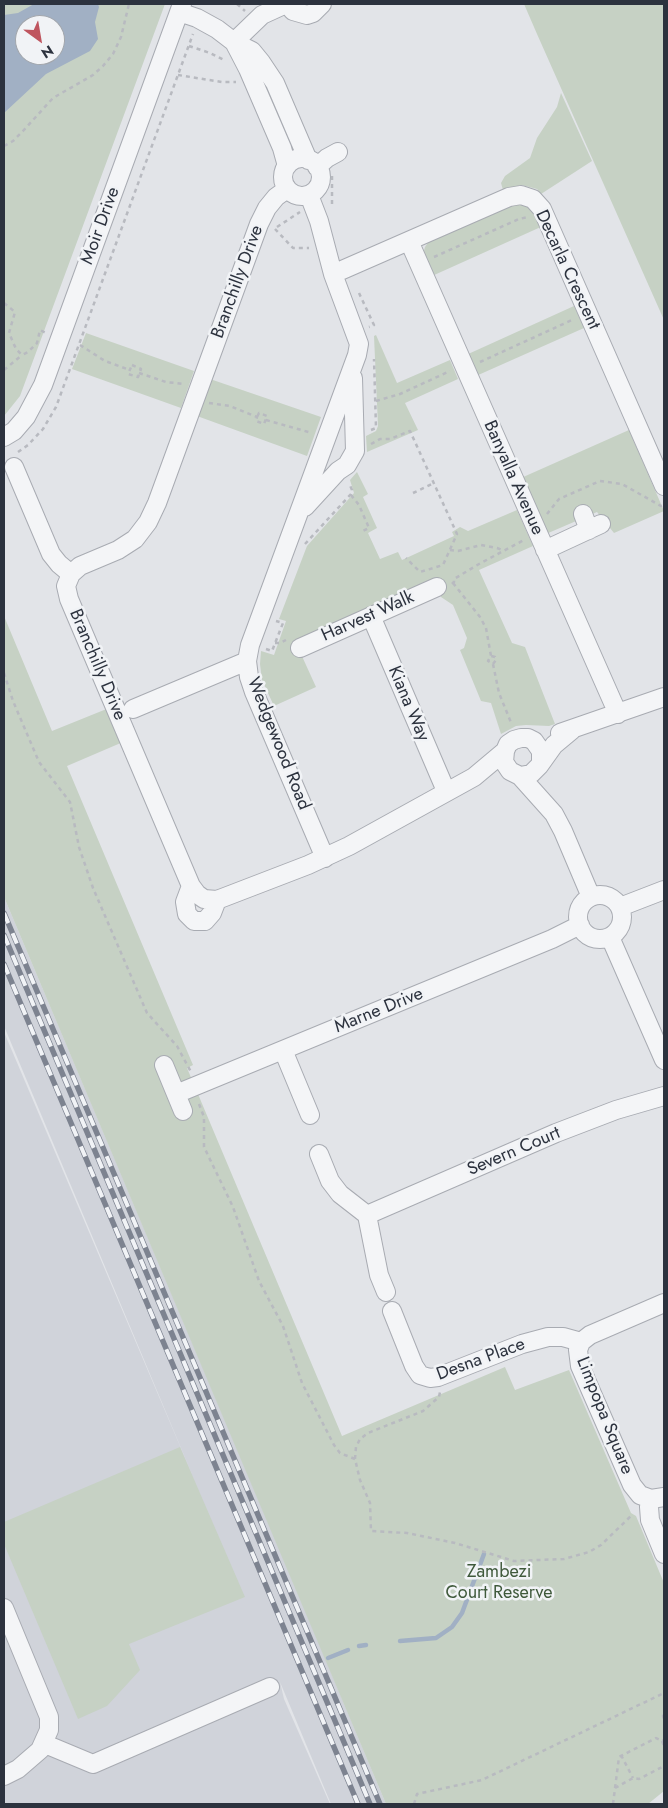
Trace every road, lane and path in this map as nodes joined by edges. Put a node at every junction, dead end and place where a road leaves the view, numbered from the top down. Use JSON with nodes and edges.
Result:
{"nodes":[{"id":1,"x":129,"y":4,"type":"edge"},
{"id":2,"x":286,"y":4,"type":"edge"},
{"id":3,"x":322,"y":4,"type":"edge"},
{"id":4,"x":181,"y":8,"type":"edge"},
{"id":5,"x":193,"y":34,"type":"dead end"},
{"id":6,"x":234,"y":42,"type":"junction"},
{"id":7,"x":189,"y":46,"type":"junction"},
{"id":8,"x":227,"y":63,"type":"dead end"},
{"id":9,"x":178,"y":75,"type":"junction"},
{"id":10,"x":235,"y":76,"type":"dead end"},
{"id":11,"x":238,"y":82,"type":"junction"},
{"id":12,"x":241,"y":87,"type":"dead end"},
{"id":13,"x":4,"y":146,"type":"edge"},
{"id":14,"x":338,"y":152,"type":"dead end"},
{"id":15,"x":286,"y":166,"type":"junction"},
{"id":16,"x":318,"y":166,"type":"junction"},
{"id":17,"x":287,"y":189,"type":"junction"},
{"id":18,"x":306,"y":202,"type":"junction"},
{"id":19,"x":332,"y":211,"type":"dead end"},
{"id":20,"x":533,"y":217,"type":"dead end"},
{"id":21,"x":409,"y":241,"type":"junction"},
{"id":22,"x":310,"y":248,"type":"dead end"},
{"id":23,"x":430,"y":259,"type":"dead end"},
{"id":24,"x":332,"y":274,"type":"junction"},
{"id":25,"x":358,"y":290,"type":"dead end"},
{"id":26,"x":4,"y":303,"type":"edge"},
{"id":27,"x":573,"y":320,"type":"dead end"},
{"id":28,"x":369,"y":327,"type":"dead end"},
{"id":29,"x":60,"y":338,"type":"junction"},
{"id":30,"x":80,"y":345,"type":"junction"},
{"id":31,"x":22,"y":354,"type":"junction"},
{"id":32,"x":374,"y":354,"type":"dead end"},
{"id":33,"x":480,"y":362,"type":"dead end"},
{"id":34,"x":354,"y":365,"type":"junction"},
{"id":35,"x":456,"y":368,"type":"dead end"},
{"id":36,"x":4,"y":370,"type":"edge"},
{"id":37,"x":191,"y":385,"type":"dead end"},
{"id":38,"x":376,"y":400,"type":"junction"},
{"id":39,"x":203,"y":401,"type":"dead end"},
{"id":40,"x":365,"y":434,"type":"dead end"},
{"id":41,"x":317,"y":435,"type":"dead end"},
{"id":42,"x":4,"y":437,"type":"edge"},
{"id":43,"x":365,"y":448,"type":"dead end"},
{"id":44,"x":15,"y":460,"type":"joint"},
{"id":45,"x":317,"y":464,"type":"junction"},
{"id":46,"x":343,"y":474,"type":"junction"},
{"id":47,"x":434,"y":483,"type":"junction"},
{"id":48,"x":664,"y":486,"type":"edge"},
{"id":49,"x":413,"y":493,"type":"dead end"},
{"id":50,"x":350,"y":495,"type":"junction"},
{"id":51,"x":664,"y":505,"type":"edge"},
{"id":52,"x":298,"y":515,"type":"junction"},
{"id":53,"x":541,"y":521,"type":"dead end"},
{"id":54,"x":591,"y":523,"type":"dead end"},
{"id":55,"x":363,"y":531,"type":"dead end"},
{"id":56,"x":530,"y":536,"type":"dead end"},
{"id":57,"x":305,"y":544,"type":"dead end"},
{"id":58,"x":450,"y":550,"type":"junction"},
{"id":59,"x":545,"y":550,"type":"junction"},
{"id":60,"x":502,"y":551,"type":"junction"},
{"id":61,"x":406,"y":558,"type":"dead end"},
{"id":62,"x":71,"y":574,"type":"junction"},
{"id":63,"x":454,"y":579,"type":"dead end"},
{"id":64,"x":445,"y":585,"type":"joint"},
{"id":65,"x":371,"y":616,"type":"junction"},
{"id":66,"x":276,"y":620,"type":"dead end"},
{"id":67,"x":260,"y":647,"type":"dead end"},
{"id":68,"x":300,"y":648,"type":"dead end"},
{"id":69,"x":491,"y":656,"type":"junction"},
{"id":70,"x":247,"y":661,"type":"junction"},
{"id":71,"x":492,"y":664,"type":"junction"},
{"id":72,"x":4,"y":673,"type":"edge"},
{"id":73,"x":664,"y":697,"type":"edge"},
{"id":74,"x":133,"y":709,"type":"dead end"},
{"id":75,"x":618,"y":714,"type":"junction"},
{"id":76,"x":509,"y":730,"type":"dead end"},
{"id":77,"x":572,"y":730,"type":"junction"},
{"id":78,"x":528,"y":738,"type":"junction"},
{"id":79,"x":504,"y":750,"type":"junction"},
{"id":80,"x":540,"y":765,"type":"junction"},
{"id":81,"x":517,"y":775,"type":"junction"},
{"id":82,"x":474,"y":776,"type":"junction"},
{"id":83,"x":446,"y":791,"type":"junction"},
{"id":84,"x":554,"y":814,"type":"junction"},
{"id":85,"x":325,"y":858,"type":"junction"},
{"id":86,"x":191,"y":886,"type":"junction"},
{"id":87,"x":664,"y":890,"type":"edge"},
{"id":88,"x":591,"y":897,"type":"junction"},
{"id":89,"x":217,"y":900,"type":"junction"},
{"id":90,"x":620,"y":908,"type":"junction"},
{"id":91,"x":580,"y":925,"type":"junction"},
{"id":92,"x":610,"y":936,"type":"junction"},
{"id":93,"x":283,"y":1050,"type":"junction"},
{"id":94,"x":664,"y":1060,"type":"edge"},
{"id":95,"x":164,"y":1065,"type":"dead end"},
{"id":96,"x":194,"y":1087,"type":"junction"},
{"id":97,"x":176,"y":1094,"type":"junction"},
{"id":98,"x":664,"y":1096,"type":"edge"},
{"id":99,"x":183,"y":1111,"type":"dead end"},
{"id":100,"x":310,"y":1115,"type":"dead end"},
{"id":101,"x":319,"y":1154,"type":"dead end"},
{"id":102,"x":367,"y":1215,"type":"junction"},
{"id":103,"x":386,"y":1292,"type":"dead end"},
{"id":104,"x":664,"y":1303,"type":"edge"},
{"id":105,"x":392,"y":1311,"type":"dead end"},
{"id":106,"x":582,"y":1342,"type":"junction"},
{"id":107,"x":438,"y":1377,"type":"junction"},
{"id":108,"x":355,"y":1459,"type":"junction"},
{"id":109,"x":655,"y":1501,"type":"edge"},
{"id":110,"x":664,"y":1554,"type":"edge"},
{"id":111,"x":4,"y":1608,"type":"edge"},
{"id":112,"x":270,"y":1687,"type":"dead end"},
{"id":113,"x":664,"y":1693,"type":"edge"},
{"id":114,"x":664,"y":1715,"type":"edge"},
{"id":115,"x":664,"y":1719,"type":"edge"},
{"id":116,"x":663,"y":1740,"type":"edge"},
{"id":117,"x":45,"y":1744,"type":"junction"},
{"id":118,"x":664,"y":1746,"type":"edge"},
{"id":119,"x":621,"y":1755,"type":"junction"},
{"id":120,"x":664,"y":1766,"type":"edge"},
{"id":121,"x":4,"y":1776,"type":"edge"},
{"id":122,"x":633,"y":1778,"type":"junction"},
{"id":123,"x":615,"y":1788,"type":"junction"},
{"id":124,"x":414,"y":1804,"type":"edge"},
{"id":125,"x":613,"y":1804,"type":"edge"}],
"edges":[{"from":1,"to":13,"type":"path"},
{"from":2,"to":3,"type":"street"},
{"from":2,"to":6,"type":"street"},
{"from":4,"to":6,"type":"street"},
{"from":4,"to":29,"type":"street","name":"Moir Drive"},
{"from":5,"to":7,"type":"path"},
{"from":6,"to":15,"type":"street"},
{"from":6,"to":16,"type":"street"},
{"from":7,"to":8,"type":"path"},
{"from":7,"to":9,"type":"path"},
{"from":9,"to":11,"type":"path"},
{"from":9,"to":30,"type":"path"},
{"from":10,"to":11,"type":"path"},
{"from":11,"to":12,"type":"path"},
{"from":14,"to":16,"type":"street"},
{"from":15,"to":16,"type":"street"},
{"from":15,"to":17,"type":"street"},
{"from":16,"to":18,"type":"street"},
{"from":16,"to":19,"type":"path"},
{"from":17,"to":18,"type":"street"},
{"from":17,"to":62,"type":"street","name":"Branchilly Drive"},
{"from":18,"to":22,"type":"path"},
{"from":18,"to":24,"type":"street","name":"Wedgewood Road"},
{"from":20,"to":23,"type":"path"},
{"from":21,"to":24,"type":"street","name":"Decarla Crescent"},
{"from":21,"to":48,"type":"street","name":"Decarla Crescent"},
{"from":21,"to":59,"type":"street","name":"Banyalla Avenue"},
{"from":24,"to":34,"type":"street","name":"Wedgewood Road"},
{"from":25,"to":28,"type":"path"},
{"from":26,"to":31,"type":"path"},
{"from":27,"to":33,"type":"path"},
{"from":29,"to":30,"type":"path"},
{"from":29,"to":31,"type":"path"},
{"from":29,"to":42,"type":"street","name":"Moir Drive"},
{"from":30,"to":37,"type":"path"},
{"from":30,"to":44,"type":"path"},
{"from":31,"to":36,"type":"path"},
{"from":32,"to":38,"type":"path"},
{"from":34,"to":45,"type":"street","name":"Wedgewood Road"},
{"from":34,"to":46,"type":"street","name":"Wedgewood Road"},
{"from":35,"to":38,"type":"path"},
{"from":38,"to":40,"type":"path"},
{"from":39,"to":41,"type":"path"},
{"from":43,"to":47,"type":"path"},
{"from":44,"to":62,"type":"street"},
{"from":45,"to":46,"type":"street"},
{"from":45,"to":52,"type":"street","name":"Wedgewood Road"},
{"from":46,"to":50,"type":"path"},
{"from":46,"to":52,"type":"street","name":"Wedgewood Road"},
{"from":47,"to":49,"type":"path"},
{"from":47,"to":58,"type":"path"},
{"from":50,"to":55,"type":"path"},
{"from":50,"to":57,"type":"path"},
{"from":51,"to":53,"type":"path"},
{"from":52,"to":70,"type":"street","name":"Wedgewood Road"},
{"from":54,"to":59,"type":"street"},
{"from":56,"to":60,"type":"path"},
{"from":58,"to":60,"type":"path"},
{"from":58,"to":61,"type":"path"},
{"from":59,"to":75,"type":"street","name":"Banyalla Avenue"},
{"from":60,"to":63,"type":"path"},
{"from":62,"to":86,"type":"street","name":"Branchilly Drive"},
{"from":64,"to":65,"type":"street","name":"Harvest Walk"},
{"from":64,"to":69,"type":"path"},
{"from":65,"to":68,"type":"street","name":"Harvest Walk"},
{"from":65,"to":83,"type":"street","name":"Kiana Way"},
{"from":66,"to":67,"type":"path"},
{"from":69,"to":71,"type":"path"},
{"from":69,"to":71,"type":"path"},
{"from":70,"to":74,"type":"street"},
{"from":70,"to":85,"type":"street","name":"Wedgewood Road"},
{"from":71,"to":76,"type":"path"},
{"from":72,"to":96,"type":"path"},
{"from":73,"to":75,"type":"street"},
{"from":75,"to":77,"type":"street"},
{"from":77,"to":78,"type":"street"},
{"from":77,"to":80,"type":"street"},
{"from":78,"to":79,"type":"street"},
{"from":78,"to":80,"type":"street"},
{"from":79,"to":81,"type":"street"},
{"from":79,"to":82,"type":"street"},
{"from":80,"to":81,"type":"street"},
{"from":80,"to":84,"type":"street"},
{"from":81,"to":82,"type":"street"},
{"from":81,"to":84,"type":"street"},
{"from":82,"to":83,"type":"street"},
{"from":83,"to":85,"type":"street"},
{"from":84,"to":88,"type":"street"},
{"from":85,"to":89,"type":"street"},
{"from":86,"to":89,"type":"street"},
{"from":86,"to":89,"type":"street"},
{"from":87,"to":90,"type":"street"},
{"from":88,"to":90,"type":"street"},
{"from":88,"to":91,"type":"street"},
{"from":90,"to":92,"type":"street"},
{"from":91,"to":92,"type":"street"},
{"from":91,"to":93,"type":"street","name":"Marne Drive"},
{"from":92,"to":94,"type":"street"},
{"from":93,"to":96,"type":"street","name":"Marne Drive"},
{"from":93,"to":100,"type":"street"},
{"from":95,"to":97,"type":"street"},
{"from":96,"to":97,"type":"street","name":"Marne Drive"},
{"from":96,"to":108,"type":"path"},
{"from":97,"to":99,"type":"street"},
{"from":98,"to":102,"type":"street","name":"Severn Court"},
{"from":101,"to":102,"type":"street"},
{"from":102,"to":103,"type":"street"},
{"from":104,"to":106,"type":"street","name":"Limpopa Square"},
{"from":105,"to":107,"type":"street","name":"Desna Place"},
{"from":106,"to":107,"type":"street","name":"Desna Place"},
{"from":106,"to":109,"type":"street","name":"Limpopa Square"},
{"from":107,"to":108,"type":"path"},
{"from":108,"to":109,"type":"path"},
{"from":109,"to":110,"type":"street"},
{"from":111,"to":117,"type":"street"},
{"from":112,"to":117,"type":"street"},
{"from":113,"to":124,"type":"path"},
{"from":114,"to":115,"type":"path"},
{"from":116,"to":118,"type":"path"},
{"from":116,"to":119,"type":"path"},
{"from":117,"to":121,"type":"street"},
{"from":119,"to":122,"type":"path"},
{"from":119,"to":123,"type":"path"},
{"from":120,"to":122,"type":"path"},
{"from":122,"to":123,"type":"path"},
{"from":123,"to":125,"type":"path"}]}
